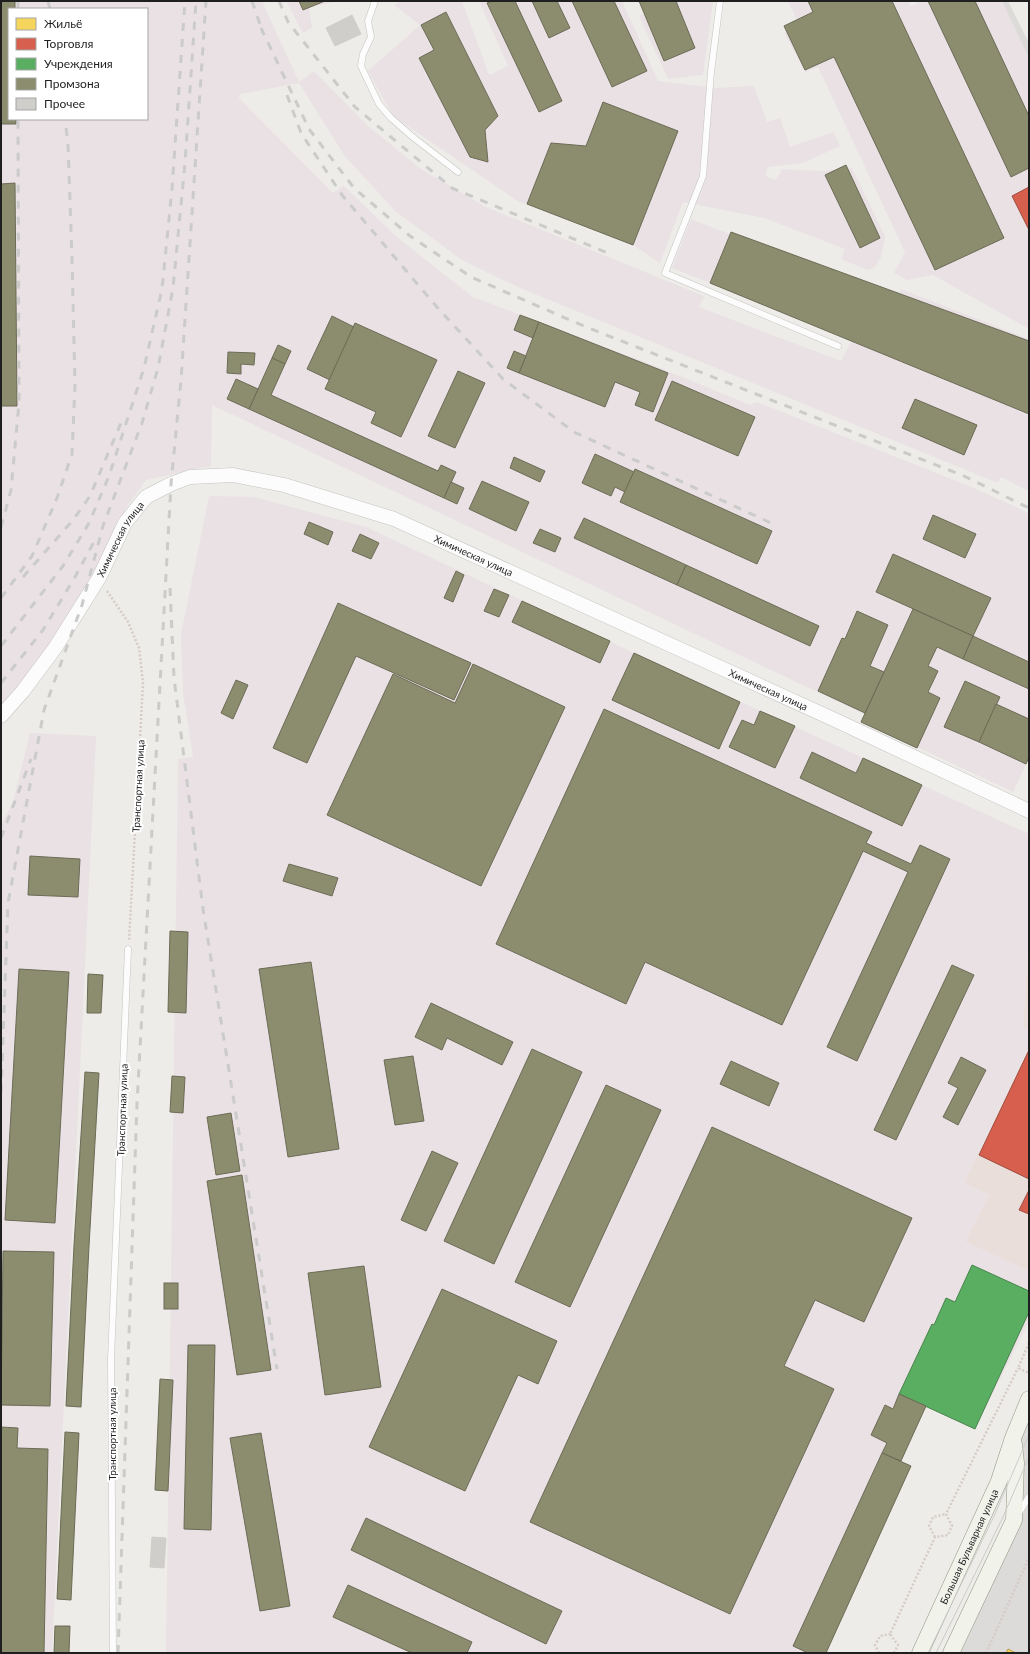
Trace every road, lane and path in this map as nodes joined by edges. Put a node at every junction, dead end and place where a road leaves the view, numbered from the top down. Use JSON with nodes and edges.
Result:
{"nodes":[{"id":1,"x":375,"y":1,"type":"edge"},
{"id":2,"x":720,"y":1,"type":"edge"},
{"id":3,"x":458,"y":172,"type":"dead end"},
{"id":4,"x":838,"y":346,"type":"dead end"},
{"id":5,"x":99,"y":578,"type":"junction"},
{"id":6,"x":1,"y":716,"type":"edge"},
{"id":7,"x":1029,"y":811,"type":"edge"},
{"id":8,"x":128,"y":949,"type":"joint"},
{"id":9,"x":1029,"y":1343,"type":"edge"},
{"id":10,"x":1018,"y":1368,"type":"junction"},
{"id":11,"x":1029,"y":1373,"type":"edge"},
{"id":12,"x":1029,"y":1399,"type":"edge"},
{"id":13,"x":1013,"y":1438,"type":"junction"},
{"id":14,"x":1029,"y":1497,"type":"edge"},
{"id":15,"x":946,"y":1514,"type":"junction"},
{"id":16,"x":1014,"y":1520,"type":"junction"},
{"id":17,"x":935,"y":1537,"type":"junction"},
{"id":18,"x":1029,"y":1558,"type":"edge"},
{"id":19,"x":890,"y":1634,"type":"junction"},
{"id":20,"x":113,"y":1653,"type":"edge"},
{"id":21,"x":880,"y":1653,"type":"edge"},
{"id":22,"x":894,"y":1653,"type":"edge"},
{"id":23,"x":920,"y":1653,"type":"edge"},
{"id":24,"x":951,"y":1653,"type":"edge"},
{"id":25,"x":986,"y":1653,"type":"edge"}],
"edges":[{"from":1,"to":3,"type":"lane"},
{"from":2,"to":4,"type":"lane"},
{"from":5,"to":6,"type":"street","name":"Химическая улица"},
{"from":5,"to":7,"type":"street","name":"Химическая улица"},
{"from":5,"to":8,"type":"path","name":"Транспортная улица"},
{"from":8,"to":20,"type":"lane","name":"Транспортная улица"},
{"from":9,"to":10,"type":"path"},
{"from":10,"to":11,"type":"path"},
{"from":10,"to":15,"type":"path"},
{"from":12,"to":13,"type":"main road","name":"Большая Бульварная улица"},
{"from":13,"to":16,"type":"main road","name":"Большая Бульварная улица"},
{"from":13,"to":23,"type":"main road","name":"Большая Бульварная улица"},
{"from":14,"to":16,"type":"lane"},
{"from":15,"to":17,"type":"path"},
{"from":15,"to":17,"type":"path"},
{"from":16,"to":24,"type":"main road","name":"Большая Бульварная улица"},
{"from":17,"to":19,"type":"path"},
{"from":18,"to":25,"type":"path"},
{"from":19,"to":21,"type":"path"},
{"from":19,"to":22,"type":"path"}]}
